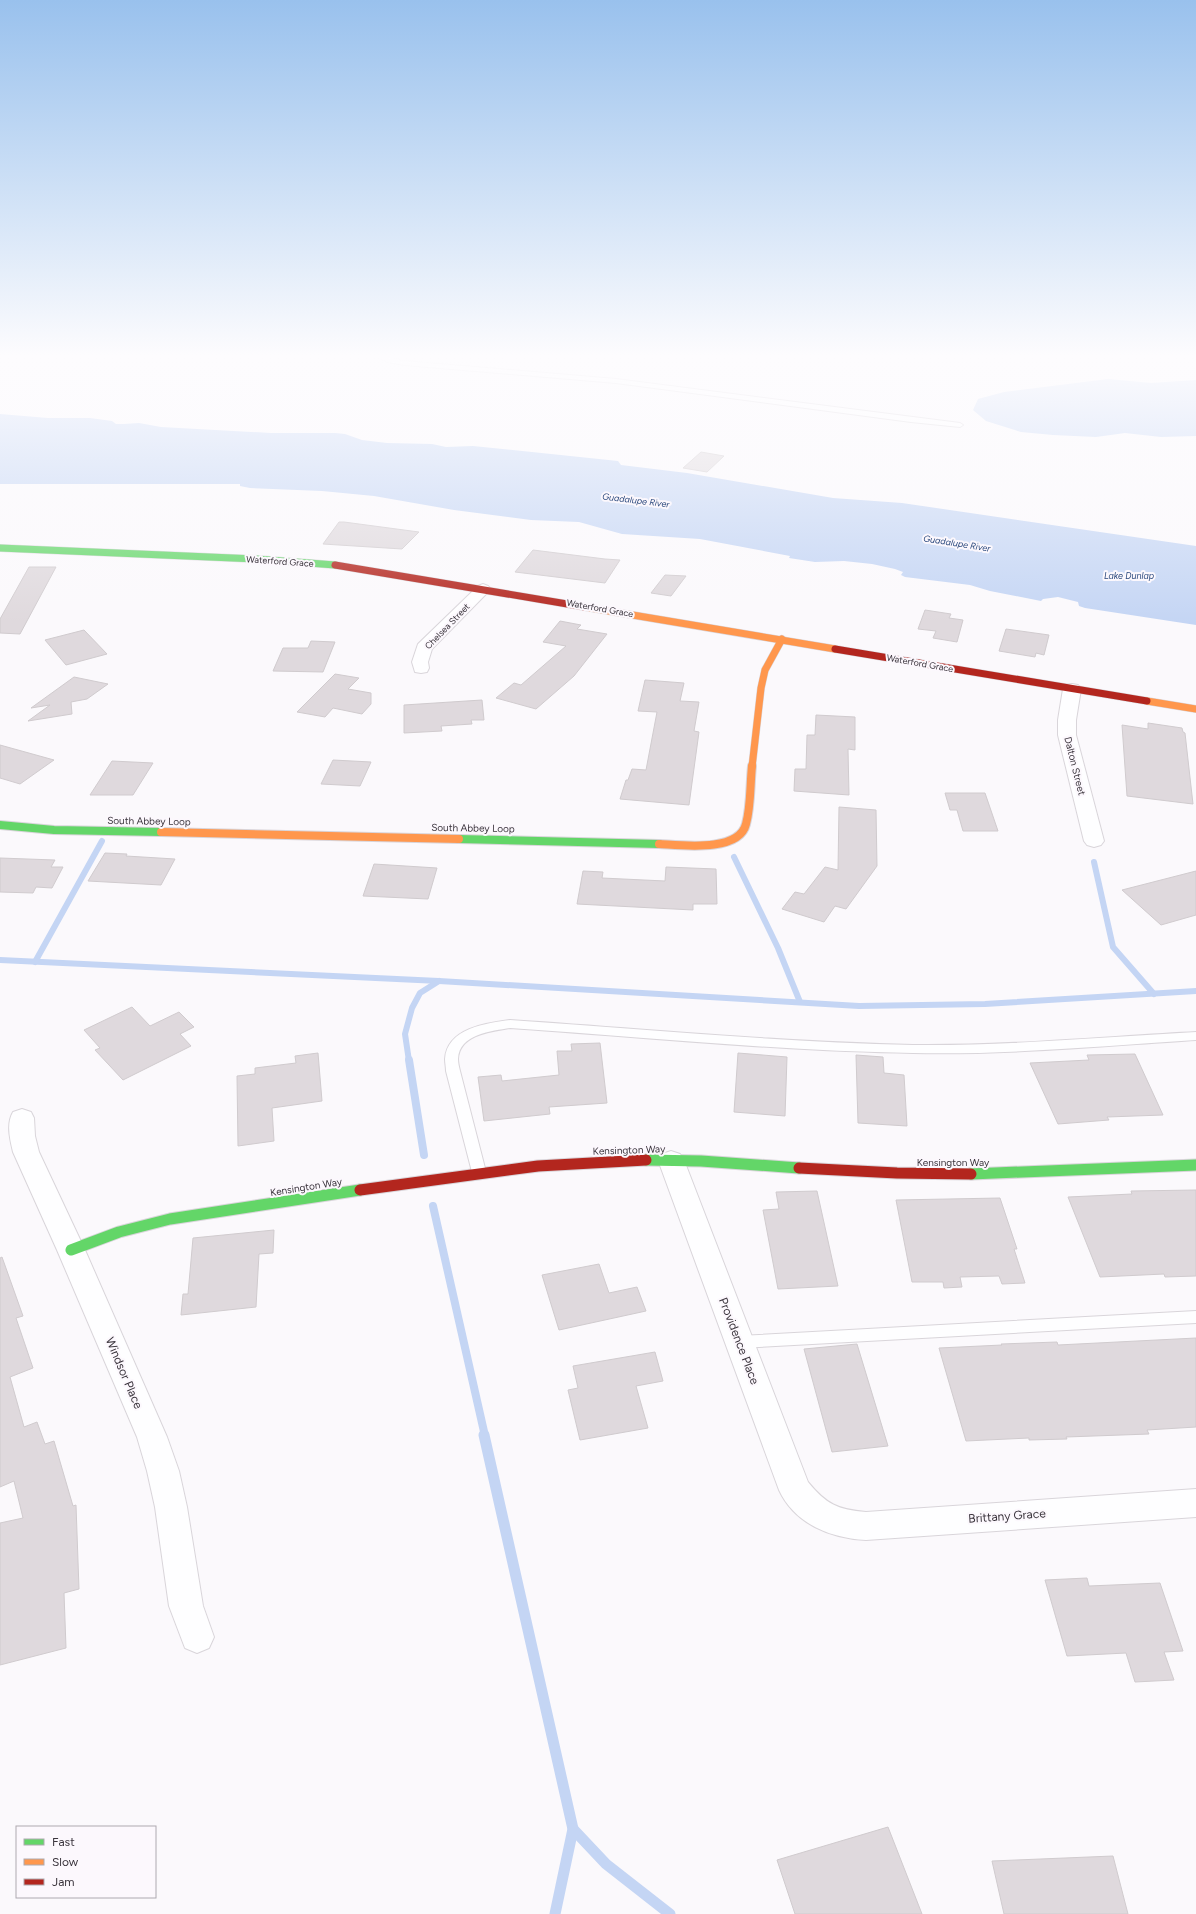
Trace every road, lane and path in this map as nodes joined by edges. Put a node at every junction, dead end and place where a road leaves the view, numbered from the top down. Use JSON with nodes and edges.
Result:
{"nodes":[{"id":1,"x":0,"y":548,"type":"edge"},
{"id":2,"x":483,"y":589,"type":"junction"},
{"id":3,"x":782,"y":639,"type":"junction"},
{"id":4,"x":421,"y":668,"type":"dead end"},
{"id":5,"x":1072,"y":689,"type":"junction"},
{"id":6,"x":1196,"y":709,"type":"edge"},
{"id":7,"x":0,"y":825,"type":"edge"},
{"id":8,"x":1094,"y":841,"type":"dead end"},
{"id":9,"x":1196,"y":1036,"type":"edge"},
{"id":10,"x":22,"y":1118,"type":"dead end"},
{"id":11,"x":671,"y":1160,"type":"junction"},
{"id":12,"x":1196,"y":1165,"type":"edge"},
{"id":13,"x":479,"y":1172,"type":"junction"},
{"id":14,"x":71,"y":1250,"type":"junction"},
{"id":15,"x":1196,"y":1317,"type":"edge"},
{"id":16,"x":739,"y":1342,"type":"junction"},
{"id":17,"x":1196,"y":1502,"type":"edge"},
{"id":18,"x":819,"y":1515,"type":"joint"},
{"id":19,"x":197,"y":1637,"type":"dead end"}],
"edges":[{"from":1,"to":2,"type":"street","name":"Waterford Grace"},
{"from":2,"to":3,"type":"street","name":"Waterford Grace"},
{"from":2,"to":4,"type":"street","name":"Chelsea Street"},
{"from":3,"to":5,"type":"street","name":"Waterford Grace"},
{"from":3,"to":7,"type":"street","name":"South Abbey Loop"},
{"from":5,"to":6,"type":"street","name":"Waterford Grace"},
{"from":5,"to":8,"type":"street","name":"Dalton Street"},
{"from":9,"to":13,"type":"lane"},
{"from":10,"to":14,"type":"street","name":"Windsor Place"},
{"from":11,"to":12,"type":"street","name":"Kensington Way"},
{"from":11,"to":13,"type":"street","name":"Kensington Way"},
{"from":11,"to":16,"type":"street","name":"Providence Place"},
{"from":13,"to":14,"type":"street","name":"Kensington Way"},
{"from":14,"to":19,"type":"street","name":"Windsor Place"},
{"from":15,"to":16,"type":"lane"},
{"from":16,"to":18,"type":"street","name":"Providence Place"},
{"from":17,"to":18,"type":"street","name":"Brittany Grace"}]}
